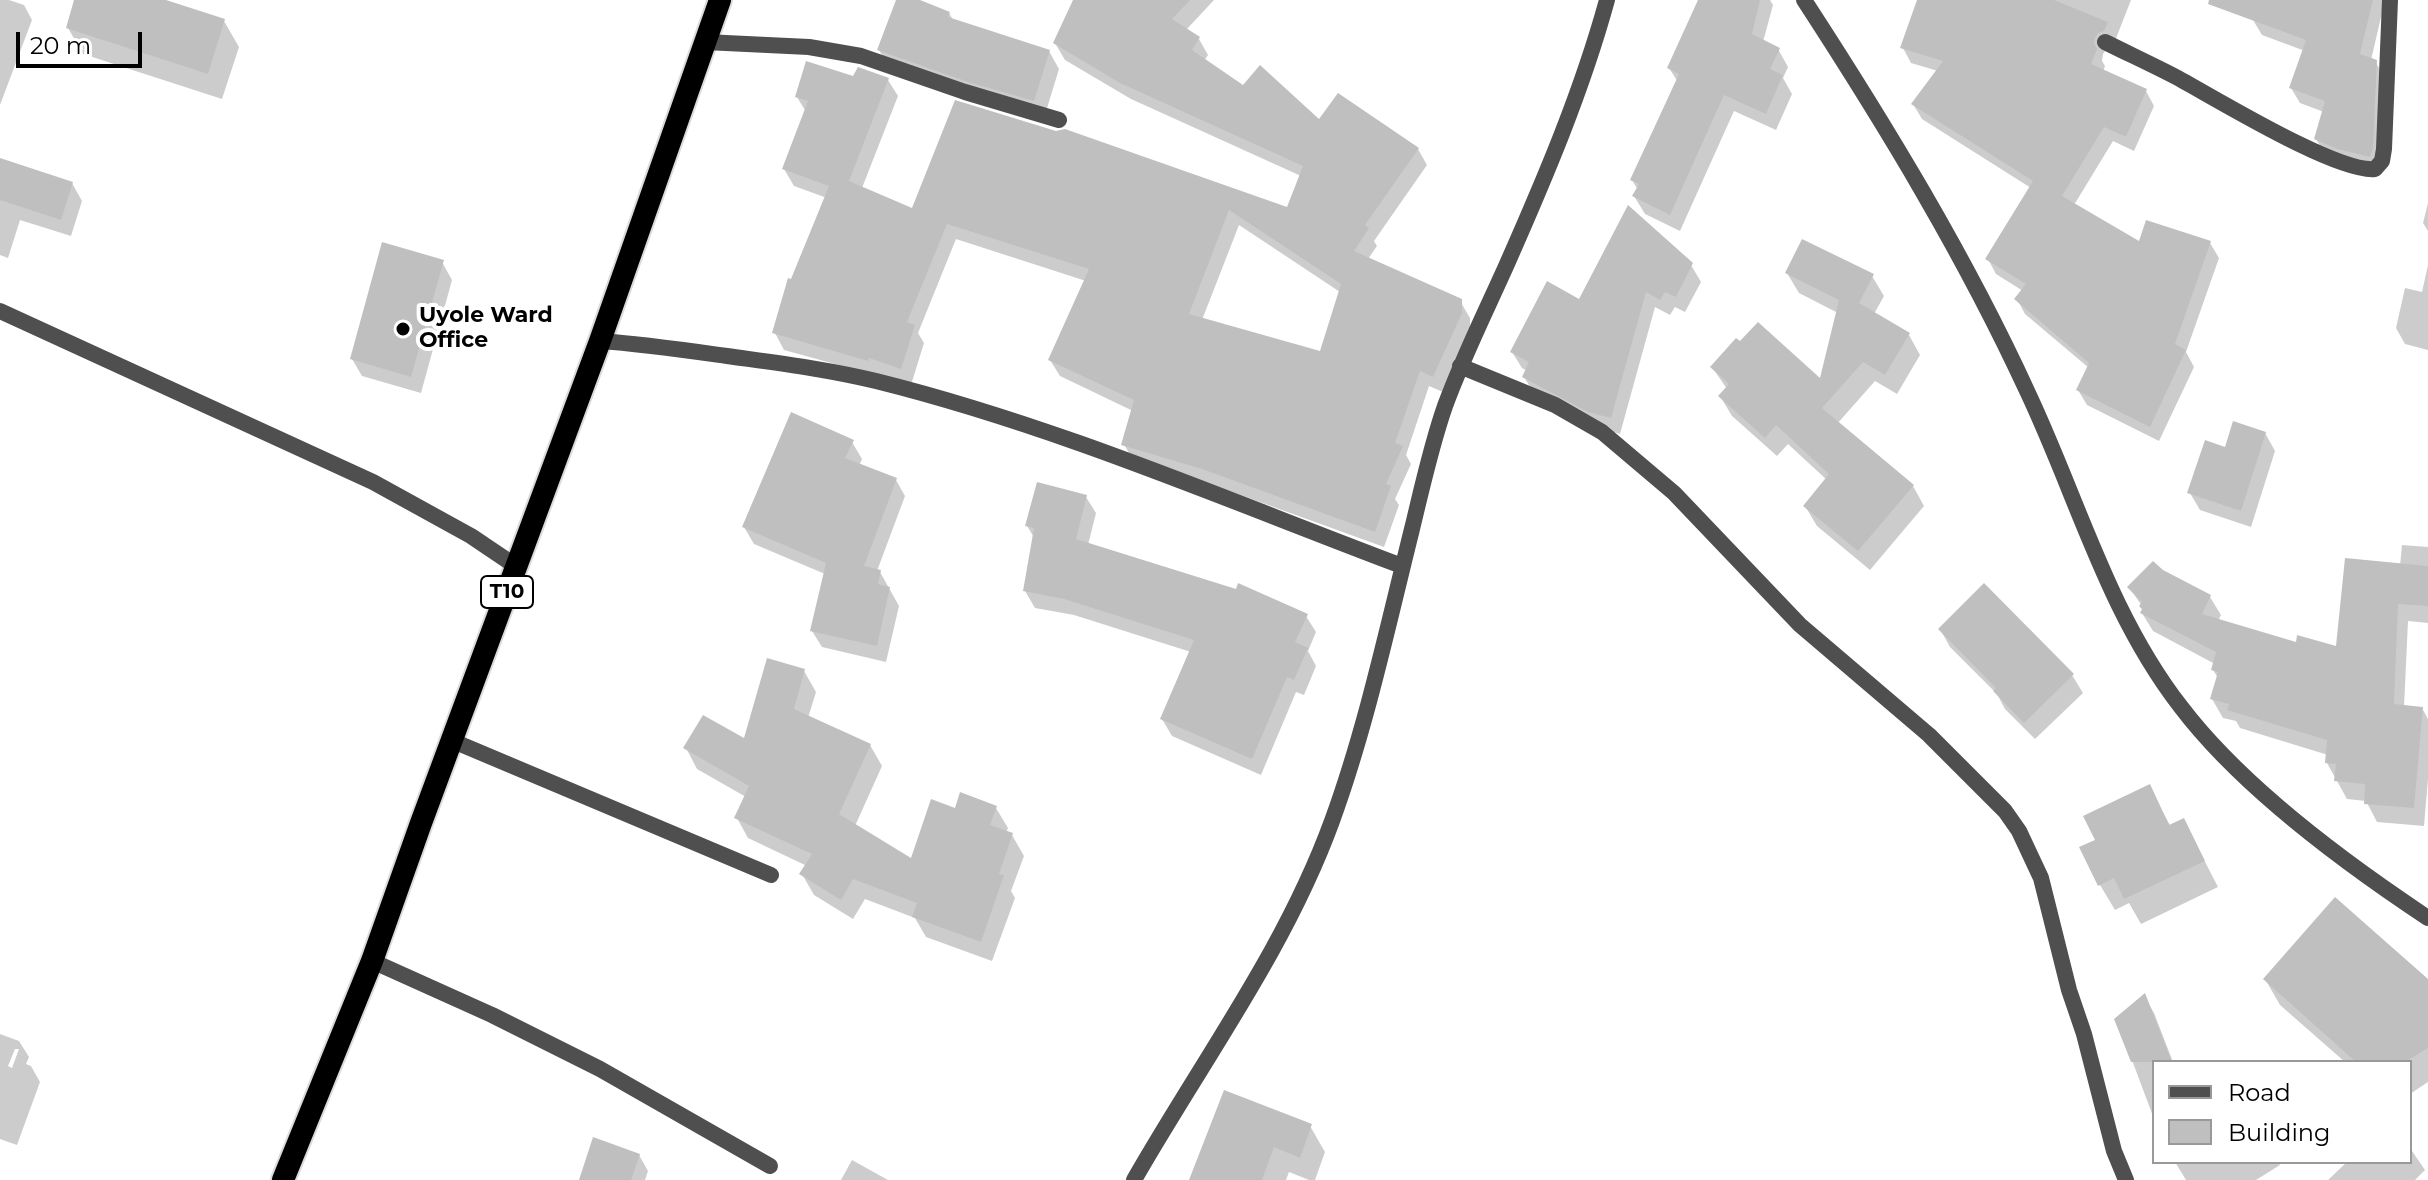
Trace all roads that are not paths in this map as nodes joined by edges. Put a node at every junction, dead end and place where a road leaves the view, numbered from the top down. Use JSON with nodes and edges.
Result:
{"nodes":[{"id":1,"x":720,"y":0,"type":"edge"},
{"id":2,"x":1607,"y":0,"type":"edge"},
{"id":3,"x":1804,"y":0,"type":"edge"},
{"id":4,"x":2390,"y":0,"type":"edge"},
{"id":5,"x":705,"y":42,"type":"junction"},
{"id":6,"x":2105,"y":42,"type":"dead end"},
{"id":7,"x":1059,"y":120,"type":"dead end"},
{"id":8,"x":0,"y":311,"type":"edge"},
{"id":9,"x":600,"y":341,"type":"junction"},
{"id":10,"x":1460,"y":366,"type":"junction"},
{"id":11,"x":1402,"y":566,"type":"junction"},
{"id":12,"x":517,"y":567,"type":"junction"},
{"id":13,"x":453,"y":741,"type":"junction"},
{"id":14,"x":771,"y":875,"type":"dead end"},
{"id":15,"x":2428,"y":918,"type":"edge"},
{"id":16,"x":372,"y":961,"type":"junction"},
{"id":17,"x":770,"y":1166,"type":"dead end"},
{"id":18,"x":283,"y":1180,"type":"edge"},
{"id":19,"x":1134,"y":1180,"type":"edge"},
{"id":20,"x":2126,"y":1180,"type":"edge"}],
"edges":[{"from":1,"to":5,"type":"highway","number":"T10"},
{"from":2,"to":10,"type":"street"},
{"from":3,"to":15,"type":"street"},
{"from":4,"to":6,"type":"street"},
{"from":5,"to":7,"type":"street"},
{"from":5,"to":9,"type":"highway","number":"T10"},
{"from":8,"to":12,"type":"street"},
{"from":9,"to":11,"type":"street"},
{"from":9,"to":12,"type":"highway","number":"T10"},
{"from":10,"to":11,"type":"street"},
{"from":10,"to":20,"type":"street"},
{"from":11,"to":19,"type":"street"},
{"from":12,"to":13,"type":"highway","number":"T10"},
{"from":13,"to":14,"type":"street"},
{"from":13,"to":16,"type":"highway","number":"T10"},
{"from":16,"to":17,"type":"street"},
{"from":16,"to":18,"type":"highway","number":"T10"}]}
